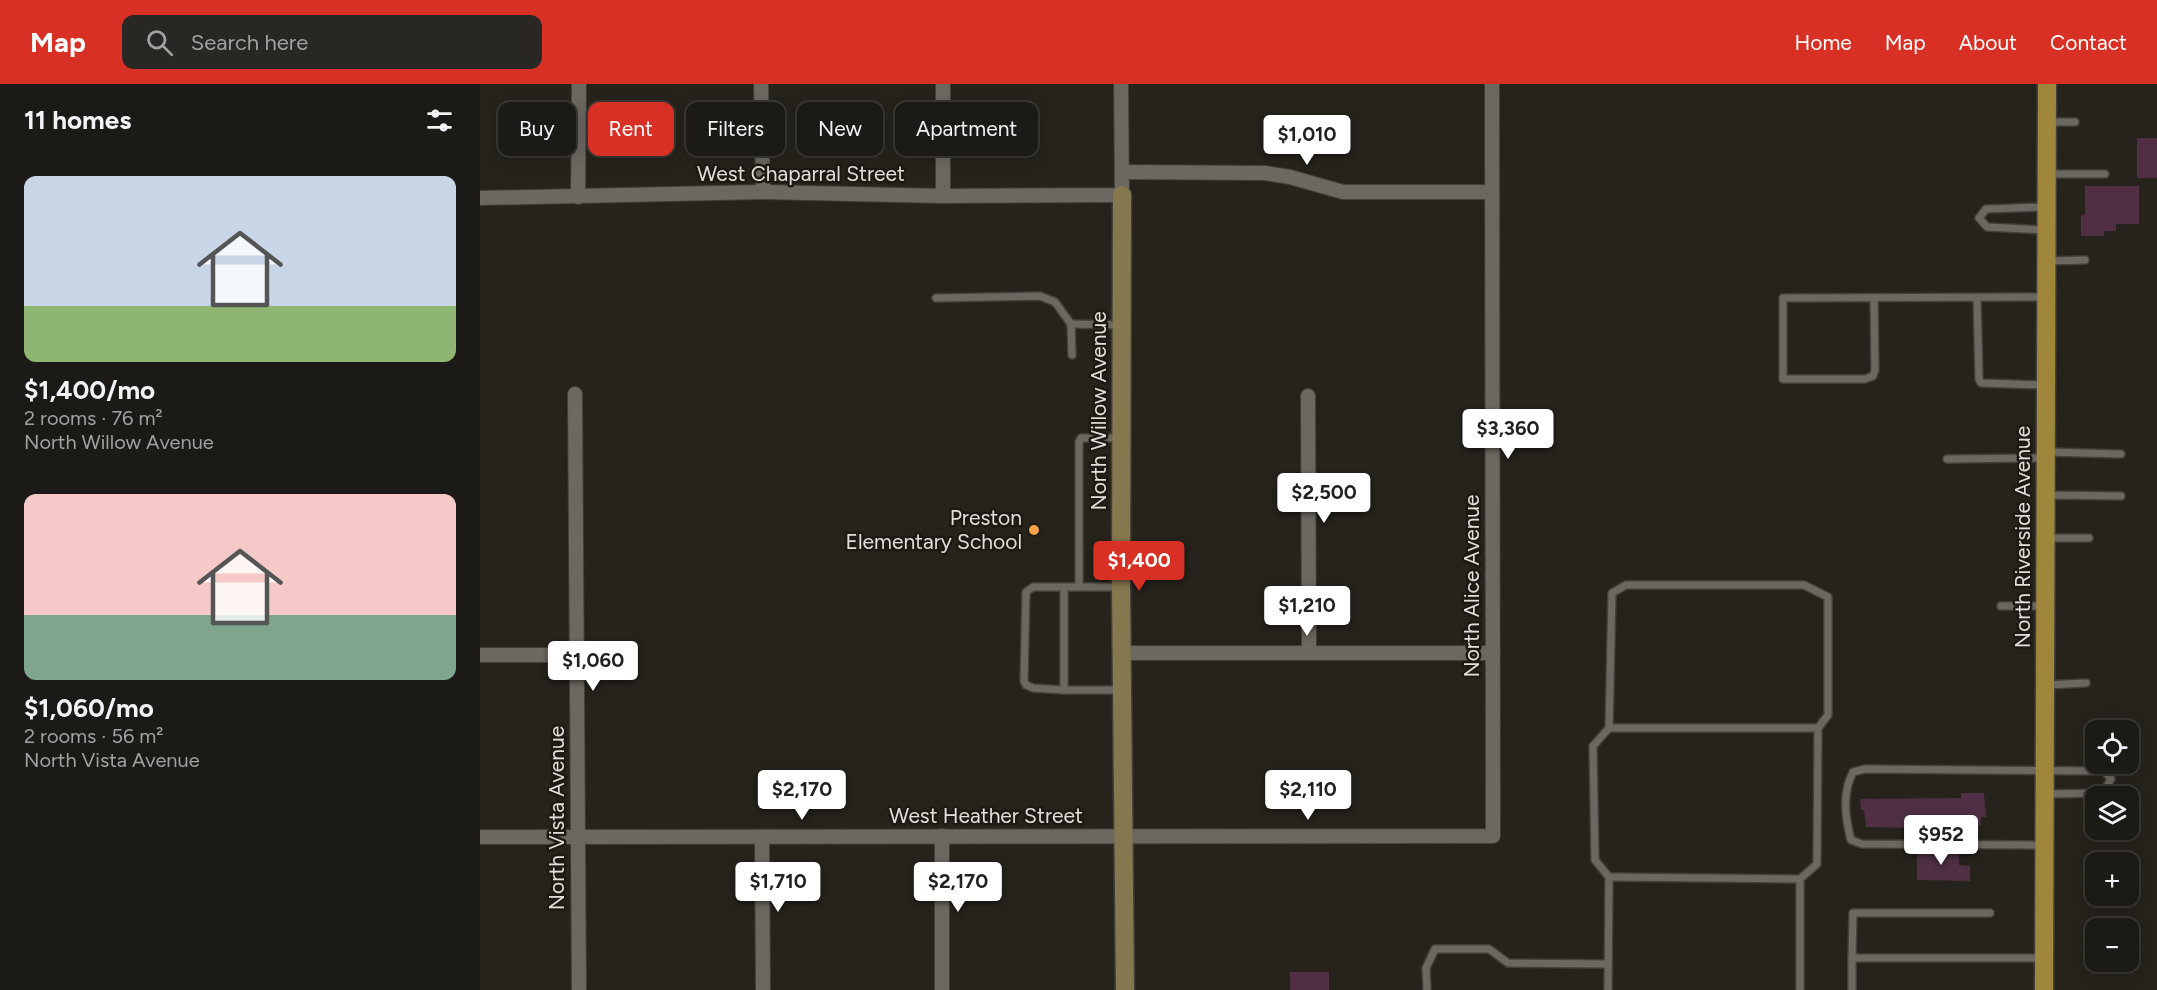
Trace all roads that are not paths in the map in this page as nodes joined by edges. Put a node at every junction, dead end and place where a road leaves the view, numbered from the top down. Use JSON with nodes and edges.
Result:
{"nodes":[{"id":1,"x":579,"y":84,"type":"edge"},
{"id":2,"x":761,"y":84,"type":"edge"},
{"id":3,"x":943,"y":84,"type":"edge"},
{"id":4,"x":1121,"y":84,"type":"edge"},
{"id":5,"x":1492,"y":84,"type":"edge"},
{"id":6,"x":2047,"y":84,"type":"edge"},
{"id":7,"x":2047,"y":122,"type":"junction"},
{"id":8,"x":2075,"y":122,"type":"dead end"},
{"id":9,"x":1122,"y":172,"type":"junction"},
{"id":10,"x":2047,"y":174,"type":"junction"},
{"id":11,"x":2105,"y":174,"type":"dead end"},
{"id":12,"x":763,"y":192,"type":"junction"},
{"id":13,"x":1492,"y":192,"type":"junction"},
{"id":14,"x":1122,"y":195,"type":"junction"},
{"id":15,"x":943,"y":196,"type":"junction"},
{"id":16,"x":578,"y":197,"type":"junction"},
{"id":17,"x":480,"y":198,"type":"edge"},
{"id":18,"x":2047,"y":207,"type":"junction"},
{"id":19,"x":2047,"y":230,"type":"junction"},
{"id":20,"x":2085,"y":260,"type":"dead end"},
{"id":21,"x":2047,"y":261,"type":"junction"},
{"id":22,"x":2046,"y":297,"type":"junction"},
{"id":23,"x":936,"y":298,"type":"dead end"},
{"id":24,"x":1874,"y":298,"type":"junction"},
{"id":25,"x":1977,"y":298,"type":"junction"},
{"id":26,"x":1071,"y":324,"type":"junction"},
{"id":27,"x":1121,"y":325,"type":"junction"},
{"id":28,"x":1072,"y":355,"type":"dead end"},
{"id":29,"x":2046,"y":385,"type":"junction"},
{"id":30,"x":576,"y":394,"type":"dead end"},
{"id":31,"x":1308,"y":396,"type":"dead end"},
{"id":32,"x":1121,"y":438,"type":"junction"},
{"id":33,"x":2121,"y":454,"type":"dead end"},
{"id":34,"x":2046,"y":455,"type":"junction"},
{"id":35,"x":1947,"y":459,"type":"dead end"},
{"id":36,"x":2046,"y":495,"type":"junction"},
{"id":37,"x":2121,"y":496,"type":"dead end"},
{"id":38,"x":2045,"y":538,"type":"junction"},
{"id":39,"x":2089,"y":538,"type":"dead end"},
{"id":40,"x":1064,"y":587,"type":"junction"},
{"id":41,"x":1079,"y":587,"type":"junction"},
{"id":42,"x":1121,"y":587,"type":"junction"},
{"id":43,"x":2001,"y":606,"type":"dead end"},
{"id":44,"x":2045,"y":606,"type":"junction"},
{"id":45,"x":1122,"y":652,"type":"junction"},
{"id":46,"x":1309,"y":652,"type":"junction"},
{"id":47,"x":1493,"y":652,"type":"junction"},
{"id":48,"x":480,"y":655,"type":"edge"},
{"id":49,"x":577,"y":655,"type":"junction"},
{"id":50,"x":2086,"y":683,"type":"dead end"},
{"id":51,"x":2045,"y":685,"type":"junction"},
{"id":52,"x":1064,"y":690,"type":"junction"},
{"id":53,"x":1122,"y":690,"type":"junction"},
{"id":54,"x":1609,"y":728,"type":"junction"},
{"id":55,"x":1818,"y":728,"type":"junction"},
{"id":56,"x":2045,"y":770,"type":"junction"},
{"id":57,"x":2044,"y":794,"type":"junction"},
{"id":58,"x":942,"y":836,"type":"junction"},
{"id":59,"x":1493,"y":836,"type":"joint"},
{"id":60,"x":480,"y":837,"type":"edge"},
{"id":61,"x":578,"y":837,"type":"junction"},
{"id":62,"x":762,"y":837,"type":"junction"},
{"id":63,"x":1125,"y":837,"type":"junction"},
{"id":64,"x":2044,"y":845,"type":"junction"},
{"id":65,"x":1609,"y":877,"type":"junction"},
{"id":66,"x":1800,"y":879,"type":"junction"},
{"id":67,"x":1990,"y":913,"type":"dead end"},
{"id":68,"x":1852,"y":958,"type":"junction"},
{"id":69,"x":2044,"y":958,"type":"junction"},
{"id":70,"x":1608,"y":964,"type":"junction"},
{"id":71,"x":579,"y":990,"type":"edge"},
{"id":72,"x":763,"y":990,"type":"edge"},
{"id":73,"x":942,"y":990,"type":"edge"},
{"id":74,"x":1125,"y":990,"type":"edge"},
{"id":75,"x":1427,"y":990,"type":"edge"},
{"id":76,"x":1608,"y":990,"type":"edge"},
{"id":77,"x":1800,"y":990,"type":"edge"},
{"id":78,"x":1852,"y":990,"type":"edge"},
{"id":79,"x":2044,"y":990,"type":"edge"}],
"edges":[{"from":1,"to":16,"type":"street"},
{"from":2,"to":12,"type":"street"},
{"from":3,"to":15,"type":"street"},
{"from":4,"to":9,"type":"street","name":"North Willow Avenue"},
{"from":5,"to":13,"type":"street","name":"North Alice Avenue"},
{"from":6,"to":7,"type":"main road","name":"North Riverside Avenue"},
{"from":7,"to":8,"type":"lane"},
{"from":7,"to":10,"type":"main road","name":"North Riverside Avenue"},
{"from":9,"to":13,"type":"street"},
{"from":9,"to":14,"type":"street","name":"North Willow Avenue"},
{"from":10,"to":11,"type":"lane"},
{"from":10,"to":18,"type":"main road","name":"North Riverside Avenue"},
{"from":12,"to":15,"type":"street","name":"West Chaparral Street"},
{"from":12,"to":16,"type":"street","name":"West Chaparral Street"},
{"from":13,"to":47,"type":"street","name":"North Alice Avenue"},
{"from":14,"to":15,"type":"street","name":"West Chaparral Street"},
{"from":14,"to":27,"type":"street","name":"North Willow Avenue"},
{"from":16,"to":17,"type":"street","name":"West Chaparral Street"},
{"from":18,"to":19,"type":"main road","name":"North Riverside Avenue"},
{"from":18,"to":19,"type":"lane"},
{"from":19,"to":21,"type":"main road","name":"North Riverside Avenue"},
{"from":20,"to":21,"type":"lane"},
{"from":21,"to":22,"type":"main road","name":"North Riverside Avenue"},
{"from":22,"to":25,"type":"lane"},
{"from":22,"to":29,"type":"main road","name":"North Riverside Avenue"},
{"from":23,"to":26,"type":"lane"},
{"from":24,"to":24,"type":"lane"},
{"from":24,"to":25,"type":"lane"},
{"from":25,"to":29,"type":"lane"},
{"from":26,"to":27,"type":"lane"},
{"from":26,"to":28,"type":"lane"},
{"from":27,"to":32,"type":"street","name":"North Willow Avenue"},
{"from":29,"to":34,"type":"main road","name":"North Riverside Avenue"},
{"from":30,"to":49,"type":"street","name":"North Vista Avenue"},
{"from":31,"to":46,"type":"street"},
{"from":32,"to":41,"type":"lane"},
{"from":32,"to":42,"type":"street","name":"North Willow Avenue"},
{"from":33,"to":34,"type":"lane"},
{"from":34,"to":35,"type":"lane"},
{"from":34,"to":36,"type":"main road","name":"North Riverside Avenue"},
{"from":36,"to":37,"type":"lane"},
{"from":36,"to":38,"type":"main road","name":"North Riverside Avenue"},
{"from":38,"to":39,"type":"lane"},
{"from":38,"to":44,"type":"main road","name":"North Riverside Avenue"},
{"from":40,"to":41,"type":"lane"},
{"from":40,"to":52,"type":"lane"},
{"from":40,"to":52,"type":"lane"},
{"from":41,"to":42,"type":"lane"},
{"from":42,"to":45,"type":"street","name":"North Willow Avenue"},
{"from":43,"to":44,"type":"lane"},
{"from":44,"to":51,"type":"main road","name":"North Riverside Avenue"},
{"from":45,"to":46,"type":"street"},
{"from":45,"to":53,"type":"street","name":"North Willow Avenue"},
{"from":46,"to":47,"type":"street"},
{"from":47,"to":59,"type":"street","name":"North Alice Avenue"},
{"from":48,"to":49,"type":"street"},
{"from":49,"to":61,"type":"street","name":"North Vista Avenue"},
{"from":50,"to":51,"type":"lane"},
{"from":51,"to":56,"type":"main road","name":"North Riverside Avenue"},
{"from":52,"to":53,"type":"lane"},
{"from":53,"to":63,"type":"street","name":"North Willow Avenue"},
{"from":54,"to":55,"type":"lane"},
{"from":54,"to":55,"type":"lane"},
{"from":54,"to":65,"type":"lane"},
{"from":55,"to":66,"type":"lane"},
{"from":56,"to":57,"type":"main road","name":"North Riverside Avenue"},
{"from":56,"to":57,"type":"lane"},
{"from":56,"to":64,"type":"lane"},
{"from":57,"to":64,"type":"main road","name":"North Riverside Avenue"},
{"from":58,"to":62,"type":"street","name":"West Heather Street"},
{"from":58,"to":63,"type":"street","name":"West Heather Street"},
{"from":58,"to":73,"type":"street"},
{"from":59,"to":63,"type":"street","name":"West Heather Street"},
{"from":60,"to":61,"type":"street","name":"West Heather Street"},
{"from":61,"to":62,"type":"street","name":"West Heather Street"},
{"from":61,"to":71,"type":"street","name":"North Vista Avenue"},
{"from":62,"to":72,"type":"street"},
{"from":63,"to":74,"type":"street","name":"North Willow Avenue"},
{"from":64,"to":69,"type":"main road","name":"North Riverside Avenue"},
{"from":65,"to":66,"type":"lane"},
{"from":65,"to":70,"type":"lane"},
{"from":66,"to":77,"type":"lane"},
{"from":67,"to":68,"type":"lane"},
{"from":68,"to":69,"type":"lane"},
{"from":68,"to":78,"type":"lane"},
{"from":69,"to":79,"type":"main road","name":"North Riverside Avenue"},
{"from":70,"to":75,"type":"lane"},
{"from":70,"to":76,"type":"lane"}]}
